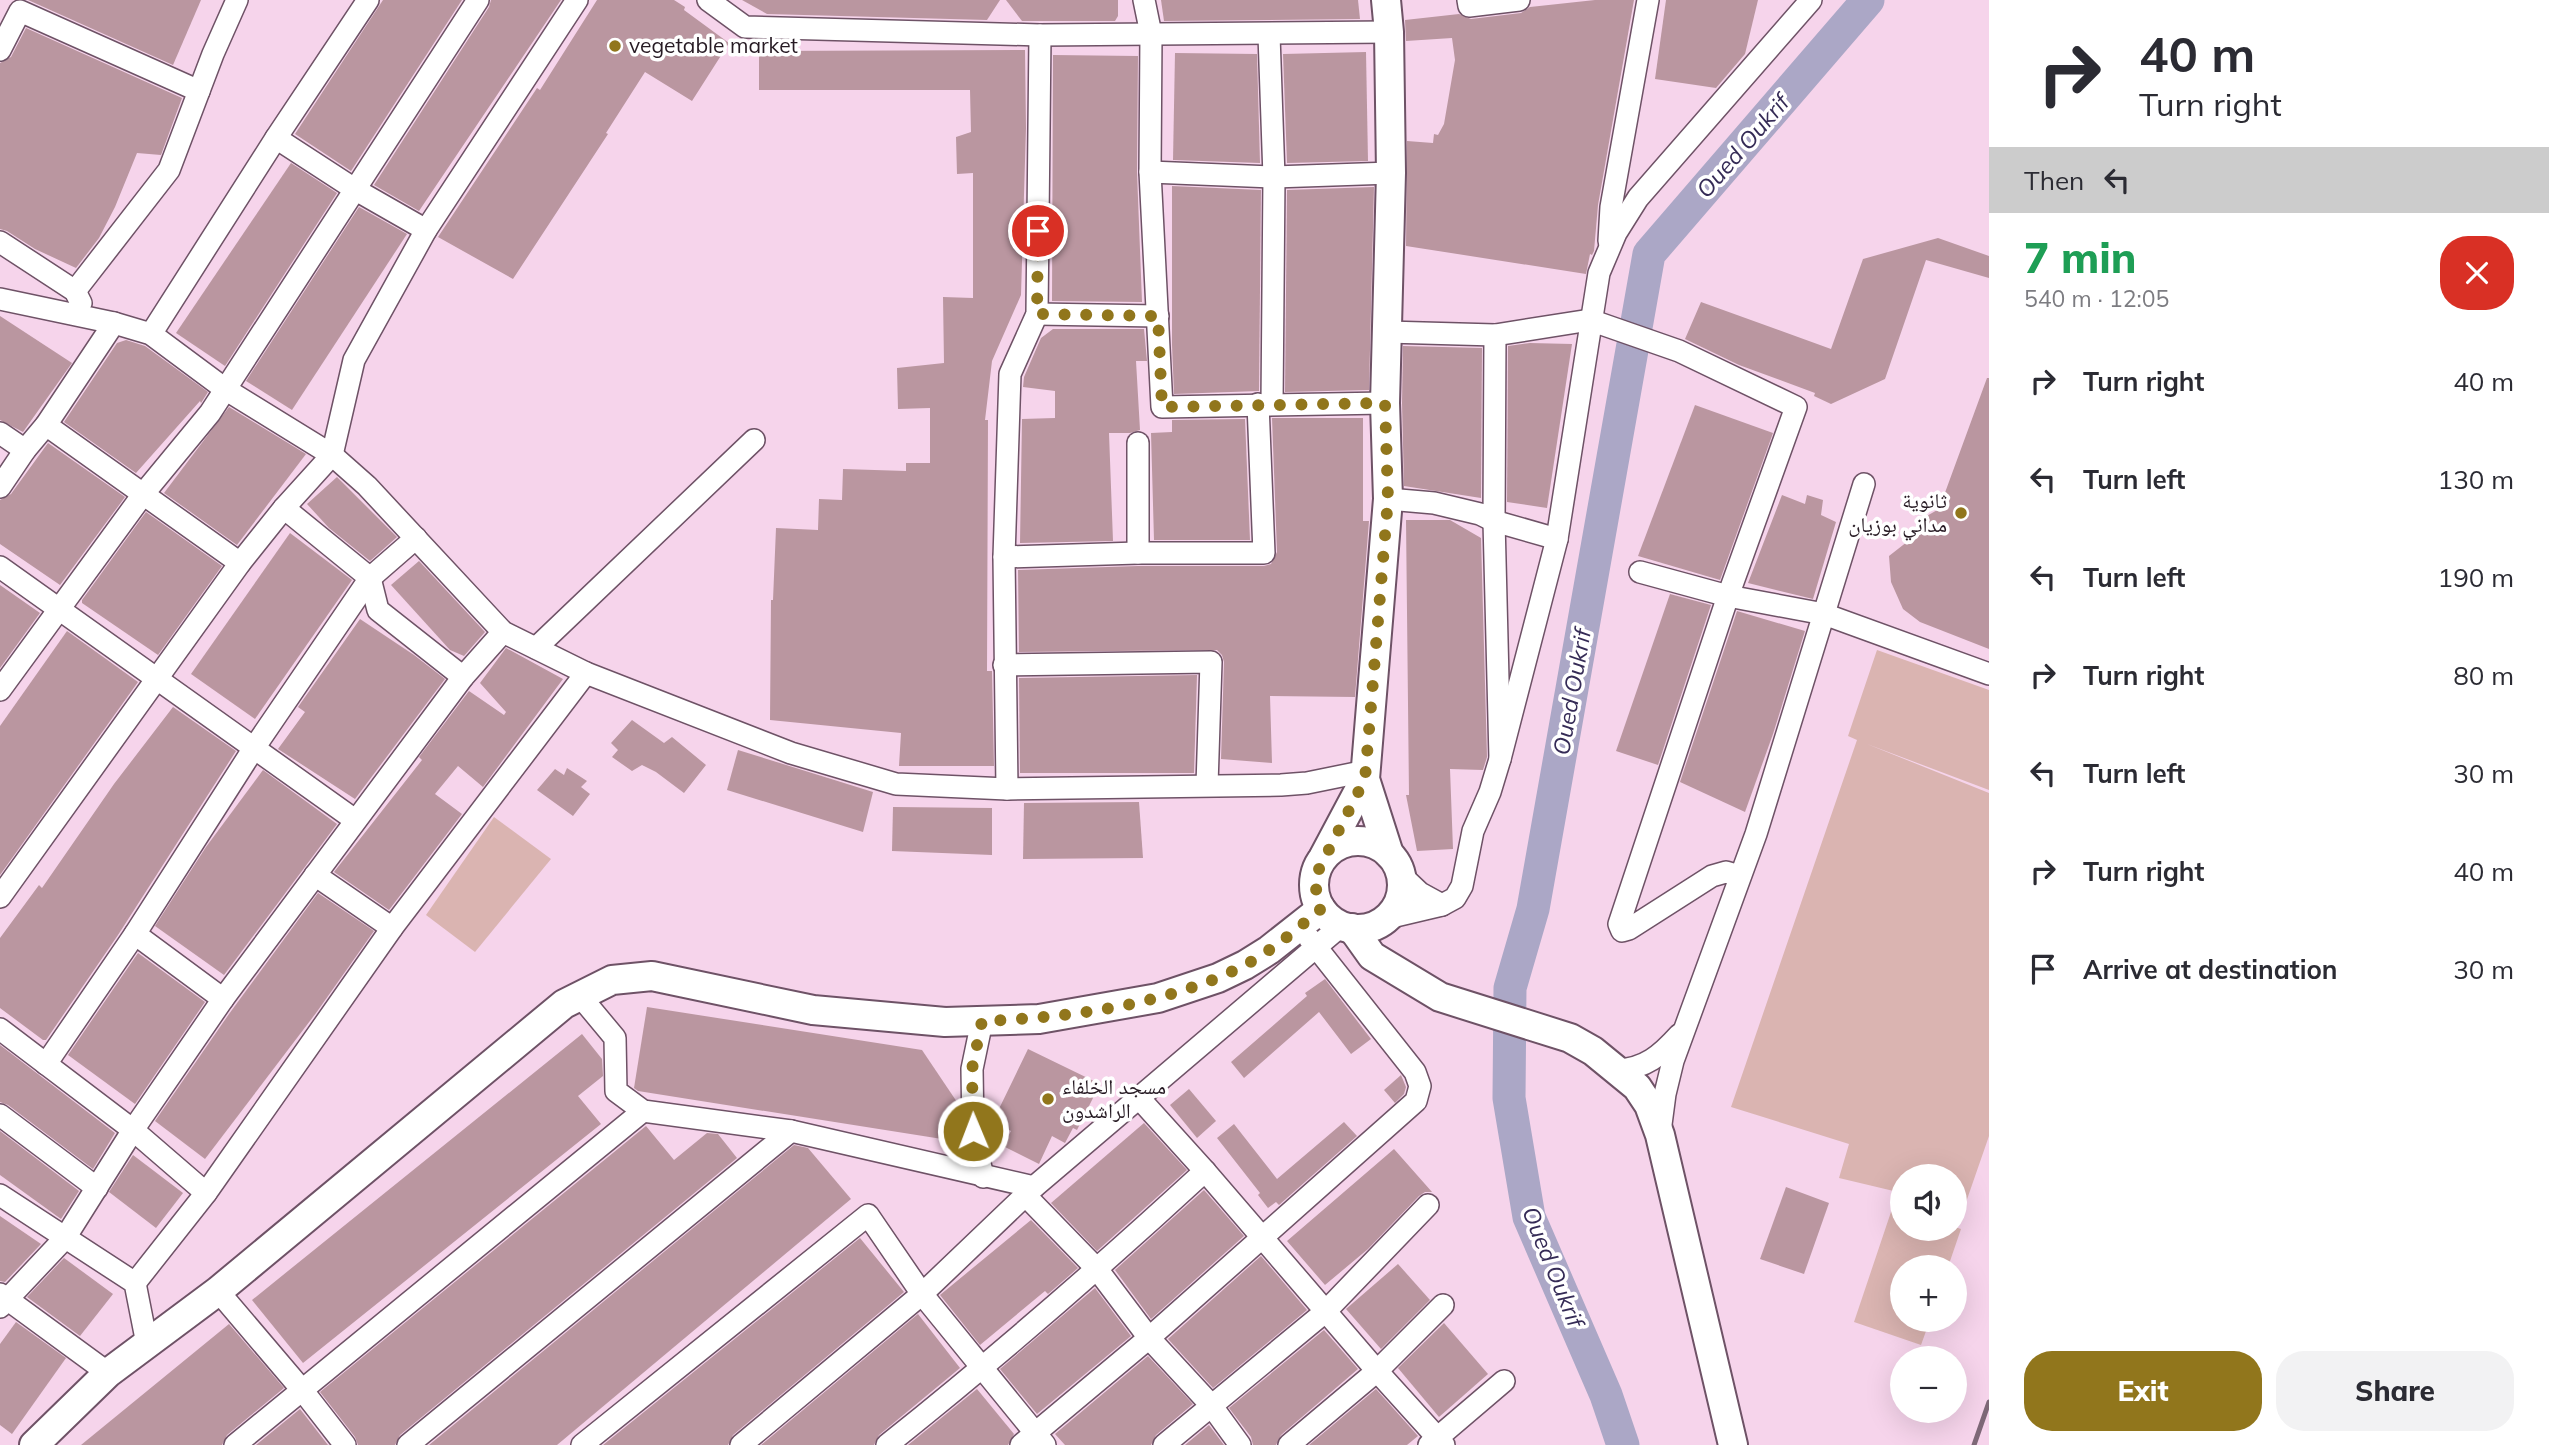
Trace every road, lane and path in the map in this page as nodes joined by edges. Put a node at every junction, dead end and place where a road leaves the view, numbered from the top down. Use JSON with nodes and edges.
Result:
{"nodes":[{"id":1,"x":237,"y":0,"type":"edge"},
{"id":2,"x":368,"y":0,"type":"edge"},
{"id":3,"x":478,"y":0,"type":"edge"},
{"id":4,"x":577,"y":0,"type":"edge"},
{"id":5,"x":1144,"y":0,"type":"edge"},
{"id":6,"x":1386,"y":0,"type":"edge"},
{"id":7,"x":1468,"y":0,"type":"edge"},
{"id":8,"x":1519,"y":0,"type":"edge"},
{"id":9,"x":1648,"y":0,"type":"edge"},
{"id":10,"x":1811,"y":0,"type":"edge"},
{"id":11,"x":710,"y":1,"type":"edge"},
{"id":12,"x":1389,"y":32,"type":"junction"},
{"id":13,"x":1152,"y":34,"type":"junction"},
{"id":14,"x":1269,"y":34,"type":"junction"},
{"id":15,"x":1040,"y":36,"type":"junction"},
{"id":16,"x":0,"y":50,"type":"edge"},
{"id":17,"x":199,"y":91,"type":"junction"},
{"id":18,"x":276,"y":138,"type":"junction"},
{"id":19,"x":1150,"y":172,"type":"junction"},
{"id":20,"x":1391,"y":173,"type":"junction"},
{"id":21,"x":1274,"y":177,"type":"junction"},
{"id":22,"x":356,"y":190,"type":"junction"},
{"id":23,"x":426,"y":230,"type":"junction"},
{"id":24,"x":0,"y":242,"type":"edge"},
{"id":25,"x":1610,"y":247,"type":"junction"},
{"id":26,"x":75,"y":291,"type":"junction"},
{"id":27,"x":0,"y":299,"type":"edge"},
{"id":28,"x":1037,"y":314,"type":"junction"},
{"id":29,"x":1158,"y":316,"type":"junction"},
{"id":30,"x":88,"y":318,"type":"junction"},
{"id":31,"x":1590,"y":320,"type":"junction"},
{"id":32,"x":114,"y":323,"type":"junction"},
{"id":33,"x":1387,"y":332,"type":"junction"},
{"id":34,"x":151,"y":334,"type":"junction"},
{"id":35,"x":1495,"y":335,"type":"junction"},
{"id":36,"x":225,"y":389,"type":"junction"},
{"id":37,"x":1385,"y":403,"type":"junction"},
{"id":38,"x":1265,"y":404,"type":"junction"},
{"id":39,"x":46,"y":425,"type":"junction"},
{"id":40,"x":0,"y":433,"type":"edge"},
{"id":41,"x":754,"y":440,"type":"dead end"},
{"id":42,"x":1138,"y":443,"type":"dead end"},
{"id":43,"x":24,"y":450,"type":"junction"},
{"id":44,"x":332,"y":455,"type":"junction"},
{"id":45,"x":1864,"y":484,"type":"dead end"},
{"id":46,"x":0,"y":486,"type":"edge"},
{"id":47,"x":144,"y":493,"type":"junction"},
{"id":48,"x":1388,"y":499,"type":"junction"},
{"id":49,"x":284,"y":508,"type":"junction"},
{"id":50,"x":1494,"y":521,"type":"junction"},
{"id":51,"x":416,"y":538,"type":"junction"},
{"id":52,"x":1558,"y":539,"type":"junction"},
{"id":53,"x":1138,"y":553,"type":"junction"},
{"id":54,"x":1004,"y":557,"type":"junction"},
{"id":55,"x":240,"y":563,"type":"junction"},
{"id":56,"x":0,"y":567,"type":"edge"},
{"id":57,"x":1640,"y":572,"type":"dead end"},
{"id":58,"x":370,"y":578,"type":"junction"},
{"id":59,"x":1728,"y":596,"type":"junction"},
{"id":60,"x":57,"y":610,"type":"junction"},
{"id":61,"x":1824,"y":614,"type":"junction"},
{"id":62,"x":503,"y":632,"type":"junction"},
{"id":63,"x":536,"y":648,"type":"junction"},
{"id":64,"x":1004,"y":665,"type":"junction"},
{"id":65,"x":586,"y":673,"type":"junction"},
{"id":66,"x":1989,"y":674,"type":"edge"},
{"id":67,"x":463,"y":677,"type":"junction"},
{"id":68,"x":158,"y":680,"type":"junction"},
{"id":69,"x":0,"y":690,"type":"edge"},
{"id":70,"x":254,"y":748,"type":"junction"},
{"id":71,"x":1500,"y":758,"type":"junction"},
{"id":72,"x":1365,"y":775,"type":"junction"},
{"id":73,"x":1207,"y":785,"type":"junction"},
{"id":74,"x":1007,"y":789,"type":"junction"},
{"id":75,"x":355,"y":820,"type":"junction"},
{"id":76,"x":1324,"y":856,"type":"junction"},
{"id":77,"x":1395,"y":864,"type":"junction"},
{"id":78,"x":315,"y":875,"type":"junction"},
{"id":79,"x":1740,"y":876,"type":"junction"},
{"id":80,"x":0,"y":897,"type":"edge"},
{"id":81,"x":1442,"y":905,"type":"junction"},
{"id":82,"x":1385,"y":919,"type":"junction"},
{"id":83,"x":1339,"y":921,"type":"junction"},
{"id":84,"x":393,"y":928,"type":"junction"},
{"id":85,"x":135,"y":934,"type":"junction"},
{"id":86,"x":1308,"y":937,"type":"junction"},
{"id":87,"x":1401,"y":975,"type":"junction"},
{"id":88,"x":580,"y":996,"type":"junction"},
{"id":89,"x":223,"y":999,"type":"junction"},
{"id":90,"x":982,"y":1021,"type":"junction"},
{"id":91,"x":1685,"y":1028,"type":"junction"},
{"id":92,"x":0,"y":1029,"type":"edge"},
{"id":93,"x":46,"y":1064,"type":"junction"},
{"id":94,"x":1617,"y":1070,"type":"junction"},
{"id":95,"x":1139,"y":1098,"type":"junction"},
{"id":96,"x":643,"y":1111,"type":"junction"},
{"id":97,"x":0,"y":1115,"type":"edge"},
{"id":98,"x":133,"y":1130,"type":"junction"},
{"id":99,"x":790,"y":1132,"type":"junction"},
{"id":100,"x":1660,"y":1135,"type":"junction"},
{"id":101,"x":1205,"y":1171,"type":"junction"},
{"id":102,"x":983,"y":1177,"type":"junction"},
{"id":103,"x":97,"y":1188,"type":"junction"},
{"id":104,"x":1029,"y":1191,"type":"junction"},
{"id":105,"x":206,"y":1193,"type":"junction"},
{"id":106,"x":0,"y":1195,"type":"edge"},
{"id":107,"x":1428,"y":1205,"type":"dead end"},
{"id":108,"x":65,"y":1238,"type":"junction"},
{"id":109,"x":1262,"y":1238,"type":"junction"},
{"id":110,"x":1097,"y":1269,"type":"junction"},
{"id":111,"x":135,"y":1283,"type":"junction"},
{"id":112,"x":218,"y":1291,"type":"junction"},
{"id":113,"x":922,"y":1294,"type":"junction"},
{"id":114,"x":2,"y":1300,"type":"edge"},
{"id":115,"x":1443,"y":1305,"type":"dead end"},
{"id":116,"x":1325,"y":1312,"type":"junction"},
{"id":117,"x":1149,"y":1338,"type":"junction"},
{"id":118,"x":147,"y":1344,"type":"junction"},
{"id":119,"x":982,"y":1369,"type":"junction"},
{"id":120,"x":1377,"y":1371,"type":"junction"},
{"id":121,"x":108,"y":1373,"type":"junction"},
{"id":122,"x":1504,"y":1381,"type":"dead end"},
{"id":123,"x":303,"y":1391,"type":"junction"},
{"id":124,"x":1211,"y":1405,"type":"junction"},
{"id":125,"x":1034,"y":1441,"type":"edge"},
{"id":126,"x":1438,"y":1442,"type":"edge"},
{"id":127,"x":34,"y":1445,"type":"edge"},
{"id":128,"x":235,"y":1445,"type":"edge"},
{"id":129,"x":345,"y":1445,"type":"edge"},
{"id":130,"x":408,"y":1445,"type":"edge"},
{"id":131,"x":582,"y":1445,"type":"edge"},
{"id":132,"x":741,"y":1445,"type":"edge"},
{"id":133,"x":887,"y":1445,"type":"edge"},
{"id":134,"x":1164,"y":1445,"type":"edge"},
{"id":135,"x":1241,"y":1445,"type":"edge"},
{"id":136,"x":1289,"y":1445,"type":"edge"},
{"id":137,"x":1733,"y":1445,"type":"edge"}],
"edges":[{"from":1,"to":17,"type":"street"},
{"from":2,"to":18,"type":"street"},
{"from":3,"to":22,"type":"street"},
{"from":4,"to":23,"type":"street"},
{"from":5,"to":13,"type":"street"},
{"from":6,"to":12,"type":"street"},
{"from":7,"to":8,"type":"street"},
{"from":9,"to":25,"type":"street"},
{"from":10,"to":25,"type":"street"},
{"from":11,"to":15,"type":"street"},
{"from":12,"to":14,"type":"street"},
{"from":12,"to":20,"type":"street"},
{"from":13,"to":14,"type":"street"},
{"from":13,"to":15,"type":"street"},
{"from":13,"to":19,"type":"street"},
{"from":14,"to":21,"type":"street"},
{"from":15,"to":28,"type":"street"},
{"from":16,"to":17,"type":"street"},
{"from":17,"to":26,"type":"street"},
{"from":18,"to":22,"type":"street"},
{"from":18,"to":34,"type":"street"},
{"from":19,"to":21,"type":"street"},
{"from":19,"to":29,"type":"street"},
{"from":20,"to":21,"type":"street"},
{"from":20,"to":33,"type":"street"},
{"from":21,"to":38,"type":"street"},
{"from":22,"to":23,"type":"street"},
{"from":22,"to":36,"type":"street"},
{"from":23,"to":44,"type":"street"},
{"from":24,"to":26,"type":"street"},
{"from":25,"to":31,"type":"street"},
{"from":26,"to":30,"type":"street"},
{"from":27,"to":30,"type":"street"},
{"from":28,"to":29,"type":"street"},
{"from":28,"to":54,"type":"street"},
{"from":29,"to":38,"type":"street"},
{"from":30,"to":32,"type":"street"},
{"from":31,"to":35,"type":"street"},
{"from":31,"to":52,"type":"street"},
{"from":31,"to":59,"type":"street"},
{"from":32,"to":34,"type":"street"},
{"from":32,"to":39,"type":"street"},
{"from":33,"to":35,"type":"street"},
{"from":33,"to":37,"type":"street"},
{"from":34,"to":36,"type":"street"},
{"from":35,"to":50,"type":"street"},
{"from":36,"to":44,"type":"street"},
{"from":36,"to":47,"type":"street"},
{"from":37,"to":38,"type":"street"},
{"from":37,"to":48,"type":"street"},
{"from":38,"to":53,"type":"street"},
{"from":39,"to":43,"type":"street"},
{"from":39,"to":47,"type":"street"},
{"from":40,"to":43,"type":"street"},
{"from":41,"to":63,"type":"street"},
{"from":42,"to":53,"type":"street"},
{"from":43,"to":46,"type":"street"},
{"from":44,"to":49,"type":"street"},
{"from":44,"to":51,"type":"street"},
{"from":45,"to":61,"type":"street"},
{"from":47,"to":55,"type":"street"},
{"from":47,"to":60,"type":"street"},
{"from":48,"to":50,"type":"street"},
{"from":48,"to":72,"type":"street"},
{"from":49,"to":55,"type":"street"},
{"from":49,"to":58,"type":"street"},
{"from":50,"to":52,"type":"street"},
{"from":50,"to":71,"type":"street"},
{"from":51,"to":58,"type":"street"},
{"from":51,"to":62,"type":"street"},
{"from":52,"to":71,"type":"street"},
{"from":53,"to":54,"type":"street"},
{"from":54,"to":64,"type":"street"},
{"from":55,"to":68,"type":"street"},
{"from":56,"to":60,"type":"street"},
{"from":57,"to":59,"type":"street"},
{"from":58,"to":67,"type":"street"},
{"from":58,"to":70,"type":"street"},
{"from":59,"to":61,"type":"street"},
{"from":59,"to":79,"type":"street"},
{"from":60,"to":68,"type":"street"},
{"from":60,"to":69,"type":"street"},
{"from":61,"to":66,"type":"street"},
{"from":61,"to":79,"type":"street"},
{"from":62,"to":63,"type":"street"},
{"from":62,"to":67,"type":"street"},
{"from":63,"to":65,"type":"street"},
{"from":64,"to":73,"type":"street"},
{"from":64,"to":74,"type":"street"},
{"from":65,"to":74,"type":"street"},
{"from":65,"to":84,"type":"street"},
{"from":67,"to":75,"type":"street"},
{"from":68,"to":70,"type":"street"},
{"from":68,"to":80,"type":"street"},
{"from":70,"to":75,"type":"street"},
{"from":70,"to":85,"type":"street"},
{"from":71,"to":81,"type":"street"},
{"from":72,"to":73,"type":"street"},
{"from":72,"to":76,"type":"street"},
{"from":72,"to":77,"type":"street"},
{"from":73,"to":74,"type":"street"},
{"from":75,"to":78,"type":"street"},
{"from":76,"to":77,"type":"street"},
{"from":76,"to":83,"type":"street"},
{"from":77,"to":81,"type":"street"},
{"from":77,"to":82,"type":"street"},
{"from":78,"to":84,"type":"street"},
{"from":78,"to":89,"type":"street"},
{"from":79,"to":91,"type":"street"},
{"from":81,"to":82,"type":"street"},
{"from":82,"to":83,"type":"street"},
{"from":82,"to":87,"type":"street"},
{"from":83,"to":86,"type":"street"},
{"from":83,"to":87,"type":"street"},
{"from":84,"to":105,"type":"street"},
{"from":85,"to":89,"type":"street"},
{"from":85,"to":93,"type":"street"},
{"from":86,"to":90,"type":"street"},
{"from":86,"to":95,"type":"street"},
{"from":86,"to":109,"type":"street"},
{"from":87,"to":94,"type":"street"},
{"from":88,"to":90,"type":"street"},
{"from":88,"to":96,"type":"street"},
{"from":88,"to":112,"type":"street"},
{"from":89,"to":98,"type":"street"},
{"from":90,"to":102,"type":"street"},
{"from":91,"to":94,"type":"street"},
{"from":91,"to":100,"type":"street"},
{"from":92,"to":93,"type":"street"},
{"from":93,"to":98,"type":"street"},
{"from":94,"to":100,"type":"street"},
{"from":95,"to":101,"type":"street"},
{"from":95,"to":104,"type":"street"},
{"from":96,"to":99,"type":"street"},
{"from":96,"to":123,"type":"street"},
{"from":97,"to":103,"type":"street"},
{"from":98,"to":103,"type":"street"},
{"from":98,"to":105,"type":"street"},
{"from":99,"to":102,"type":"street"},
{"from":99,"to":130,"type":"street"},
{"from":100,"to":137,"type":"street"},
{"from":101,"to":109,"type":"street"},
{"from":101,"to":110,"type":"street"},
{"from":102,"to":104,"type":"street"},
{"from":103,"to":108,"type":"street"},
{"from":104,"to":110,"type":"street"},
{"from":104,"to":113,"type":"street"},
{"from":105,"to":111,"type":"street"},
{"from":106,"to":108,"type":"street"},
{"from":107,"to":116,"type":"street"},
{"from":108,"to":111,"type":"street"},
{"from":108,"to":114,"type":"street"},
{"from":109,"to":116,"type":"street"},
{"from":109,"to":117,"type":"street"},
{"from":110,"to":117,"type":"street"},
{"from":110,"to":119,"type":"street"},
{"from":111,"to":118,"type":"street"},
{"from":112,"to":118,"type":"street"},
{"from":112,"to":123,"type":"street"},
{"from":113,"to":119,"type":"street"},
{"from":113,"to":131,"type":"street"},
{"from":113,"to":132,"type":"street"},
{"from":114,"to":121,"type":"street"},
{"from":115,"to":120,"type":"street"},
{"from":116,"to":120,"type":"street"},
{"from":116,"to":124,"type":"street"},
{"from":117,"to":124,"type":"street"},
{"from":117,"to":125,"type":"street"},
{"from":118,"to":121,"type":"street"},
{"from":119,"to":125,"type":"street"},
{"from":119,"to":133,"type":"street"},
{"from":120,"to":126,"type":"street"},
{"from":120,"to":136,"type":"street"},
{"from":121,"to":127,"type":"street"},
{"from":122,"to":126,"type":"street"},
{"from":123,"to":128,"type":"street"},
{"from":123,"to":129,"type":"street"},
{"from":124,"to":134,"type":"street"},
{"from":124,"to":135,"type":"street"}]}
